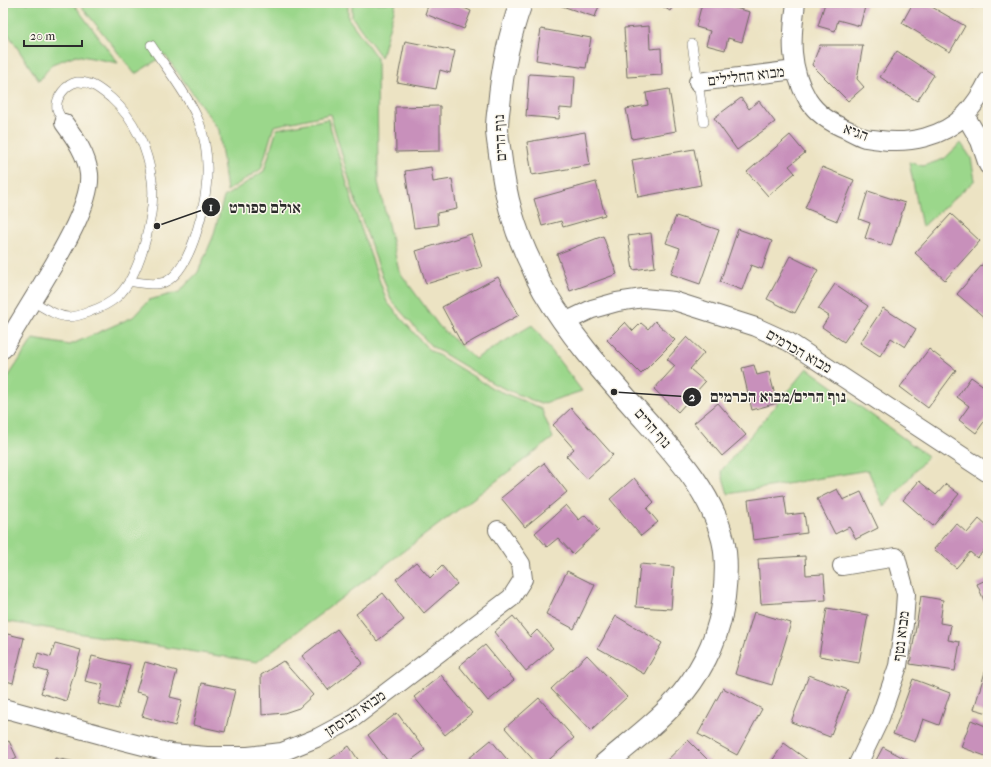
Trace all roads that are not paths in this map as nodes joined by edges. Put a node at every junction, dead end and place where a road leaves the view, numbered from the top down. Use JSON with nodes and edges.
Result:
{"nodes":[{"id":1,"x":521,"y":3,"type":"edge"},
{"id":2,"x":796,"y":3,"type":"edge"},
{"id":3,"x":692,"y":44,"type":"dead end"},
{"id":4,"x":152,"y":45,"type":"dead end"},
{"id":5,"x":795,"y":70,"type":"junction"},
{"id":6,"x":988,"y":81,"type":"edge"},
{"id":7,"x":698,"y":82,"type":"junction"},
{"id":8,"x":965,"y":115,"type":"junction"},
{"id":9,"x":64,"y":122,"type":"joint"},
{"id":10,"x":704,"y":122,"type":"dead end"},
{"id":11,"x":988,"y":165,"type":"edge"},
{"id":12,"x":129,"y":281,"type":"junction"},
{"id":13,"x":32,"y":301,"type":"junction"},
{"id":14,"x":565,"y":322,"type":"junction"},
{"id":15,"x":3,"y":349,"type":"edge"},
{"id":16,"x":988,"y":473,"type":"edge"},
{"id":17,"x":498,"y":530,"type":"dead end"},
{"id":18,"x":842,"y":566,"type":"dead end"},
{"id":19,"x":3,"y":708,"type":"edge"},
{"id":20,"x":606,"y":764,"type":"edge"},
{"id":21,"x":858,"y":764,"type":"edge"}],
"edges":[{"from":1,"to":14,"type":"street","name":"נוף הרים"},
{"from":2,"to":5,"type":"street","name":"הגיא"},
{"from":3,"to":7,"type":"lane"},
{"from":4,"to":12,"type":"lane"},
{"from":5,"to":7,"type":"street","name":"מבוא החלילים"},
{"from":5,"to":8,"type":"street","name":"הגיא"},
{"from":6,"to":8,"type":"street","name":"הגיא"},
{"from":7,"to":10,"type":"lane"},
{"from":8,"to":11,"type":"street"},
{"from":9,"to":12,"type":"lane"},
{"from":9,"to":13,"type":"street"},
{"from":12,"to":13,"type":"lane"},
{"from":13,"to":15,"type":"street"},
{"from":14,"to":16,"type":"street","name":"מבוא הכרמים"},
{"from":14,"to":20,"type":"street","name":"נוף הרים"},
{"from":17,"to":19,"type":"street","name":"מבוא הבוסתן"},
{"from":18,"to":21,"type":"street","name":"מבוא נטף"}]}
